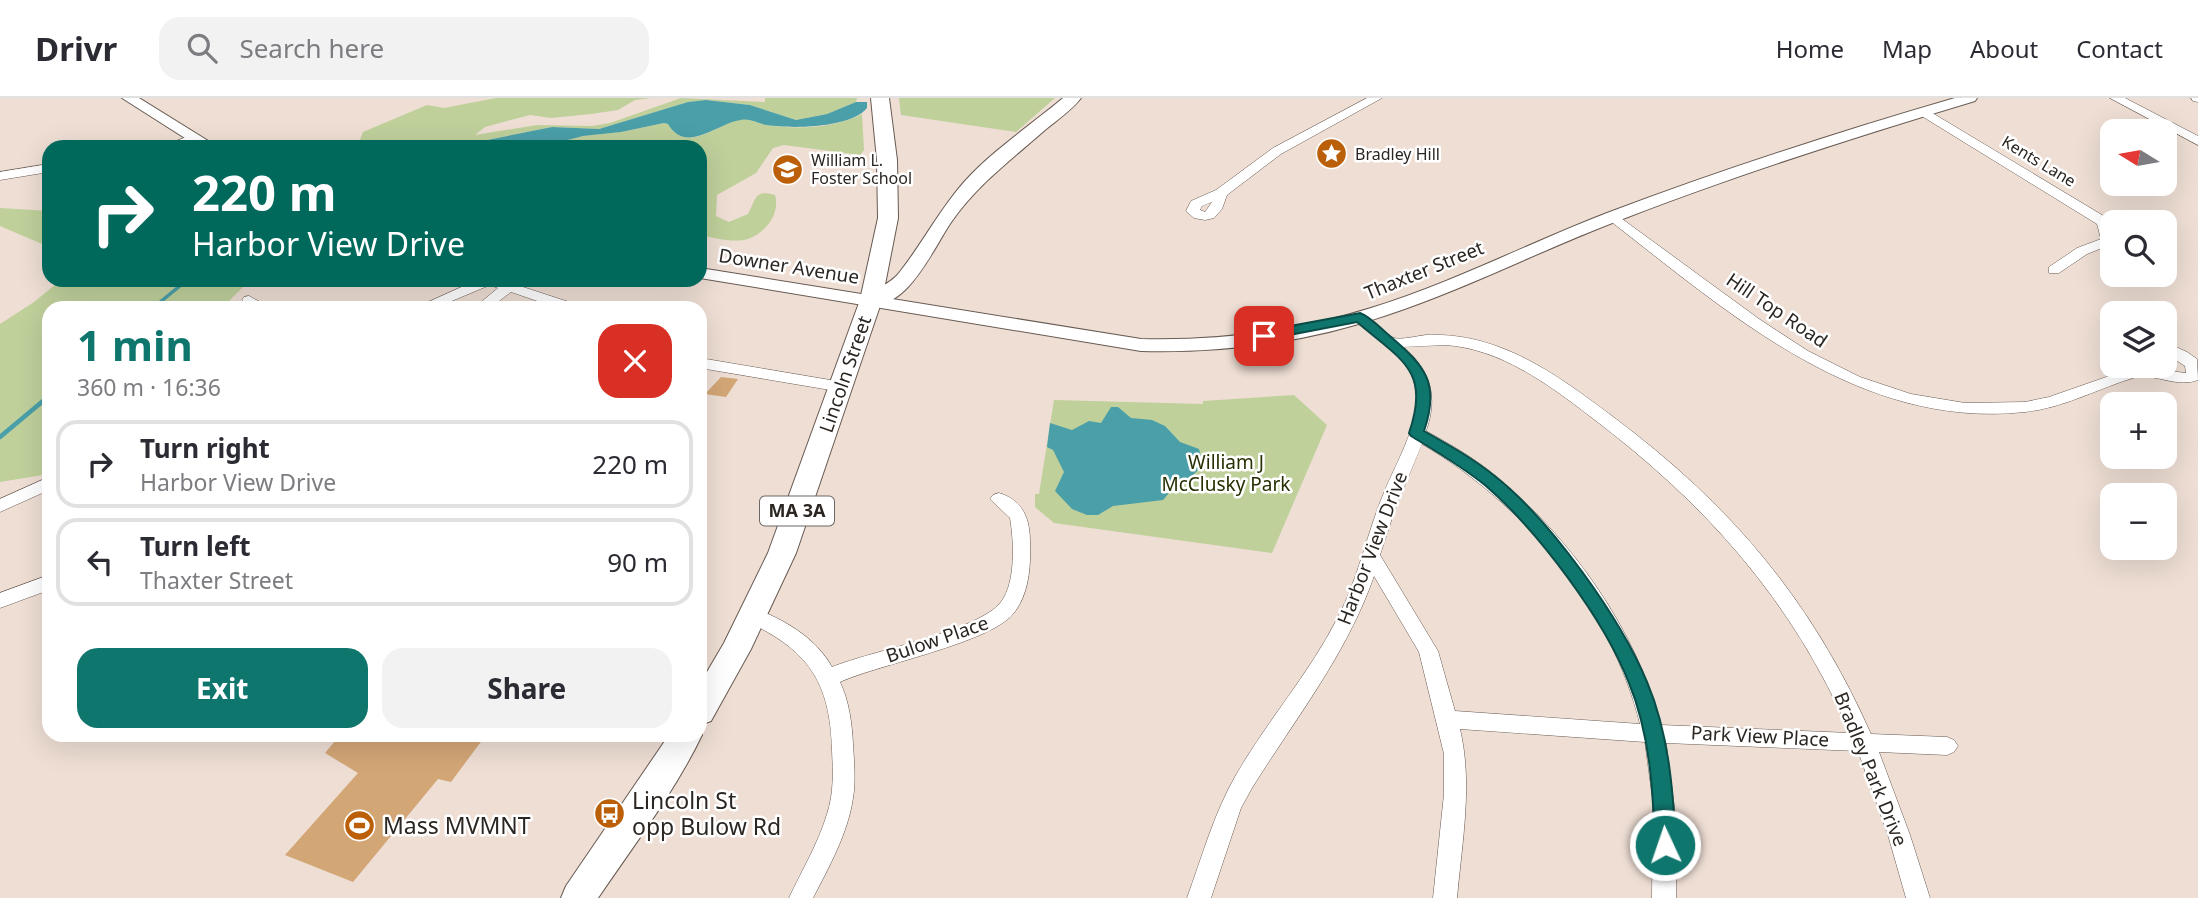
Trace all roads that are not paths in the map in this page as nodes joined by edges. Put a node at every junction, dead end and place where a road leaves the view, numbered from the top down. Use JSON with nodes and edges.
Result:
{"nodes":[{"id":1,"x":128,"y":98,"type":"edge"},
{"id":2,"x":880,"y":98,"type":"edge"},
{"id":3,"x":1073,"y":98,"type":"edge"},
{"id":4,"x":1376,"y":98,"type":"edge"},
{"id":5,"x":1970,"y":98,"type":"edge"},
{"id":6,"x":2116,"y":98,"type":"edge"},
{"id":7,"x":1924,"y":112,"type":"junction"},
{"id":8,"x":194,"y":138,"type":"junction"},
{"id":9,"x":188,"y":140,"type":"edge"},
{"id":10,"x":198,"y":140,"type":"edge"},
{"id":11,"x":2198,"y":141,"type":"edge"},
{"id":12,"x":42,"y":169,"type":"edge"},
{"id":13,"x":0,"y":176,"type":"edge"},
{"id":14,"x":42,"y":177,"type":"edge"},
{"id":15,"x":0,"y":184,"type":"edge"},
{"id":16,"x":1221,"y":193,"type":"dead end"},
{"id":17,"x":1614,"y":217,"type":"junction"},
{"id":18,"x":2054,"y":270,"type":"dead end"},
{"id":19,"x":707,"y":274,"type":"edge"},
{"id":20,"x":472,"y":287,"type":"edge"},
{"id":21,"x":511,"y":287,"type":"edge"},
{"id":22,"x":522,"y":287,"type":"edge"},
{"id":23,"x":871,"y":300,"type":"junction"},
{"id":24,"x":439,"y":301,"type":"edge"},
{"id":25,"x":491,"y":301,"type":"edge"},
{"id":26,"x":556,"y":301,"type":"edge"},
{"id":27,"x":1360,"y":317,"type":"junction"},
{"id":28,"x":1390,"y":344,"type":"junction"},
{"id":29,"x":2177,"y":354,"type":"edge"},
{"id":30,"x":707,"y":364,"type":"edge"},
{"id":31,"x":2112,"y":378,"type":"edge"},
{"id":32,"x":2166,"y":378,"type":"edge"},
{"id":33,"x":842,"y":387,"type":"junction"},
{"id":34,"x":1416,"y":433,"type":"junction"},
{"id":35,"x":42,"y":486,"type":"edge"},
{"id":36,"x":999,"y":499,"type":"dead end"},
{"id":37,"x":0,"y":506,"type":"edge"},
{"id":38,"x":1371,"y":556,"type":"junction"},
{"id":39,"x":42,"y":585,"type":"edge"},
{"id":40,"x":0,"y":601,"type":"edge"},
{"id":41,"x":753,"y":616,"type":"junction"},
{"id":42,"x":830,"y":677,"type":"junction"},
{"id":43,"x":707,"y":699,"type":"edge"},
{"id":44,"x":1447,"y":719,"type":"junction"},
{"id":45,"x":1652,"y":731,"type":"junction"},
{"id":46,"x":1864,"y":741,"type":"junction"},
{"id":47,"x":682,"y":742,"type":"edge"},
{"id":48,"x":1947,"y":746,"type":"dead end"},
{"id":49,"x":578,"y":898,"type":"edge"},
{"id":50,"x":801,"y":898,"type":"edge"},
{"id":51,"x":1199,"y":898,"type":"edge"},
{"id":52,"x":1445,"y":898,"type":"edge"},
{"id":53,"x":1664,"y":898,"type":"edge"},
{"id":54,"x":1919,"y":898,"type":"edge"}],
"edges":[{"from":1,"to":8,"type":"street"},
{"from":2,"to":23,"type":"main road","number":"MA 3A"},
{"from":3,"to":23,"type":"main road"},
{"from":4,"to":16,"type":"street"},
{"from":5,"to":7,"type":"street","name":"Thaxter Street"},
{"from":6,"to":11,"type":"street"},
{"from":7,"to":17,"type":"street","name":"Thaxter Street"},
{"from":7,"to":18,"type":"street","name":"Kents Lane"},
{"from":8,"to":9,"type":"street"},
{"from":8,"to":10,"type":"street"},
{"from":12,"to":13,"type":"street"},
{"from":14,"to":15,"type":"street"},
{"from":17,"to":27,"type":"street","name":"Thaxter Street"},
{"from":17,"to":31,"type":"street","name":"Hill Top Road"},
{"from":19,"to":23,"type":"street","name":"Downer Avenue"},
{"from":20,"to":24,"type":"street"},
{"from":21,"to":25,"type":"street"},
{"from":22,"to":26,"type":"street"},
{"from":23,"to":27,"type":"street","name":"Thaxter Street"},
{"from":23,"to":33,"type":"main road","name":"Lincoln Street","number":"MA 3A"},
{"from":27,"to":28,"type":"street","name":"Harbor View Drive"},
{"from":28,"to":34,"type":"street","name":"Harbor View Drive"},
{"from":28,"to":46,"type":"street","name":"Bradley Park Drive"},
{"from":29,"to":32,"type":"street","name":"Hill Top Road"},
{"from":30,"to":33,"type":"street"},
{"from":33,"to":41,"type":"main road","name":"Lincoln Street","number":"MA 3A"},
{"from":34,"to":38,"type":"street","name":"Harbor View Drive"},
{"from":34,"to":45,"type":"street"},
{"from":35,"to":37,"type":"street"},
{"from":36,"to":42,"type":"street","name":"Bulow Place"},
{"from":38,"to":44,"type":"street"},
{"from":38,"to":51,"type":"street","name":"Harbor View Drive"},
{"from":39,"to":40,"type":"street"},
{"from":41,"to":42,"type":"street"},
{"from":41,"to":43,"type":"main road","name":"Lincoln Street","number":"MA 3A"},
{"from":42,"to":50,"type":"street"},
{"from":44,"to":45,"type":"street","name":"Park View Place"},
{"from":44,"to":52,"type":"street"},
{"from":45,"to":46,"type":"street","name":"Park View Place"},
{"from":45,"to":53,"type":"street"},
{"from":46,"to":48,"type":"street","name":"Park View Place"},
{"from":46,"to":54,"type":"street","name":"Bradley Park Drive"},
{"from":47,"to":49,"type":"main road"}]}
